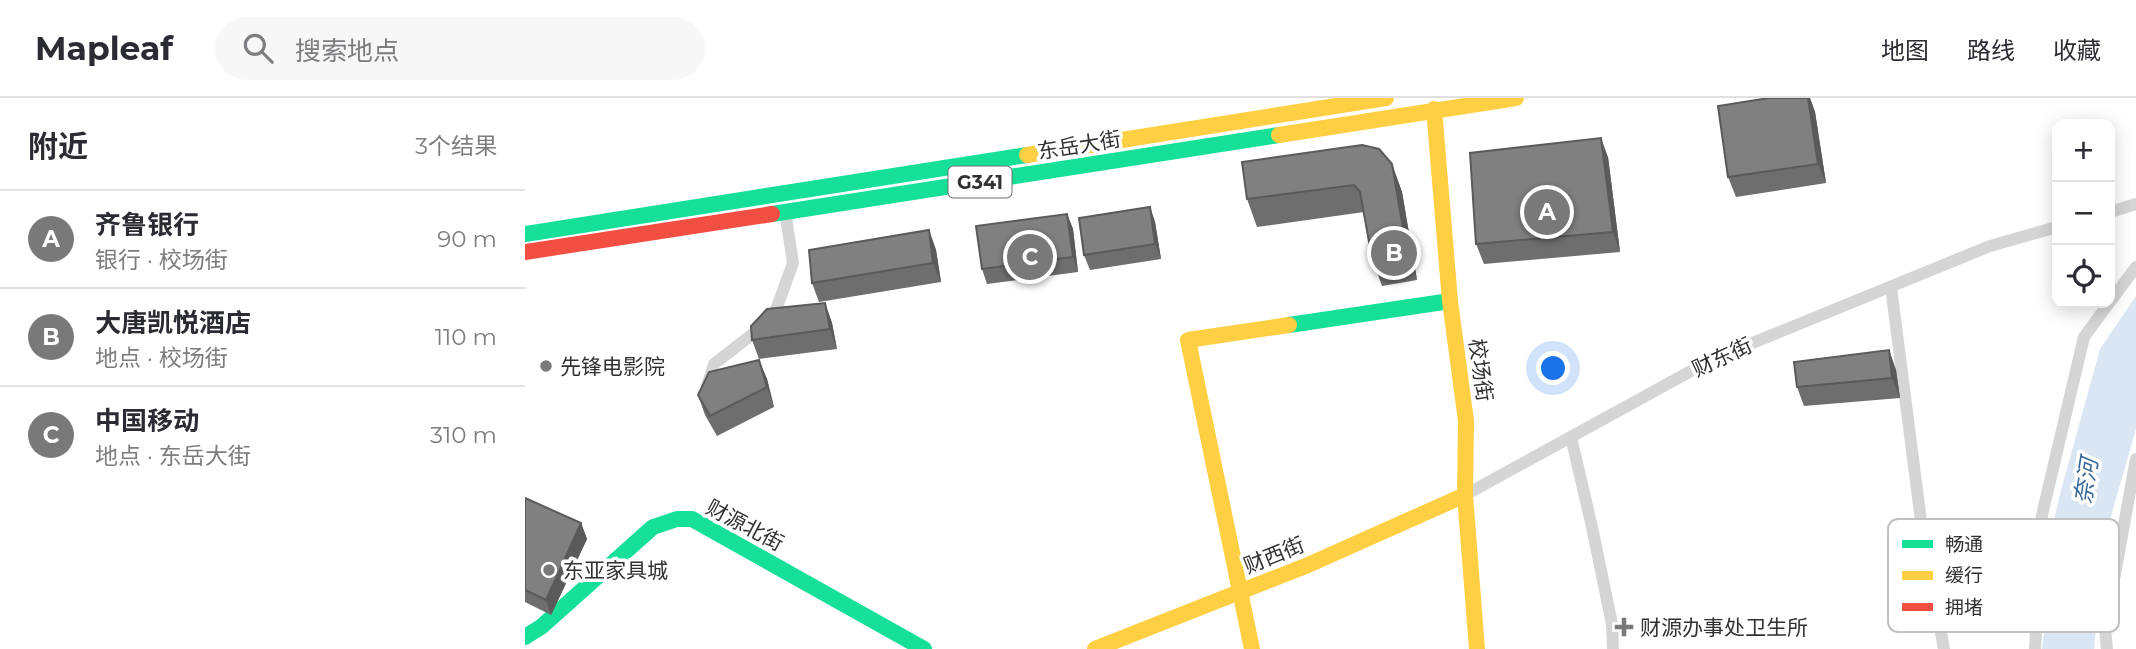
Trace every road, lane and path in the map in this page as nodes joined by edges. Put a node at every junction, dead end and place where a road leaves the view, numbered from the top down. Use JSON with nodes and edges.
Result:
{"nodes":[{"id":1,"x":1386,"y":98,"type":"edge"},
{"id":2,"x":1516,"y":98,"type":"edge"},
{"id":3,"x":1433,"y":104,"type":"edge"},
{"id":4,"x":2136,"y":204,"type":"edge"},
{"id":5,"x":2115,"y":210,"type":"edge"},
{"id":6,"x":785,"y":211,"type":"junction"},
{"id":7,"x":2052,"y":228,"type":"edge"},
{"id":8,"x":525,"y":234,"type":"edge"},
{"id":9,"x":525,"y":252,"type":"edge"},
{"id":10,"x":2136,"y":267,"type":"edge"},
{"id":11,"x":1891,"y":286,"type":"junction"},
{"id":12,"x":2115,"y":294,"type":"edge"},
{"id":13,"x":1450,"y":301,"type":"junction"},
{"id":14,"x":2105,"y":308,"type":"edge"},
{"id":15,"x":702,"y":400,"type":"edge"},
{"id":16,"x":1571,"y":437,"type":"junction"},
{"id":17,"x":2136,"y":459,"type":"edge"},
{"id":18,"x":1465,"y":495,"type":"junction"},
{"id":19,"x":1921,"y":519,"type":"edge"},
{"id":20,"x":2042,"y":519,"type":"edge"},
{"id":21,"x":2119,"y":552,"type":"edge"},
{"id":22,"x":1239,"y":592,"type":"junction"},
{"id":23,"x":525,"y":637,"type":"edge"},
{"id":24,"x":924,"y":649,"type":"edge"},
{"id":25,"x":1095,"y":649,"type":"edge"},
{"id":26,"x":1252,"y":649,"type":"edge"},
{"id":27,"x":1478,"y":649,"type":"edge"},
{"id":28,"x":1613,"y":649,"type":"edge"}],
"edges":[{"from":1,"to":8,"type":"main road","name":"东岳大街","number":"G341"},
{"from":2,"to":3,"type":"main road","name":"东岳大街","number":"G341"},
{"from":3,"to":6,"type":"main road","name":"东岳大街","number":"G341"},
{"from":3,"to":13,"type":"main road","name":"校场街"},
{"from":4,"to":5,"type":"street"},
{"from":6,"to":9,"type":"main road","name":"东岳大街","number":"G341"},
{"from":6,"to":15,"type":"street"},
{"from":7,"to":11,"type":"street","name":"财东街"},
{"from":10,"to":12,"type":"street"},
{"from":11,"to":16,"type":"street","name":"财东街"},
{"from":11,"to":19,"type":"street"},
{"from":13,"to":18,"type":"main road","name":"校场街"},
{"from":13,"to":22,"type":"main road"},
{"from":14,"to":20,"type":"street"},
{"from":16,"to":18,"type":"street","name":"财东街"},
{"from":16,"to":28,"type":"street"},
{"from":17,"to":21,"type":"street"},
{"from":18,"to":22,"type":"main road","name":"财西街"},
{"from":18,"to":27,"type":"main road","name":"校场街"},
{"from":22,"to":25,"type":"main road","name":"财西街"},
{"from":22,"to":26,"type":"main road"},
{"from":23,"to":24,"type":"main road","name":"财源北街"}]}
